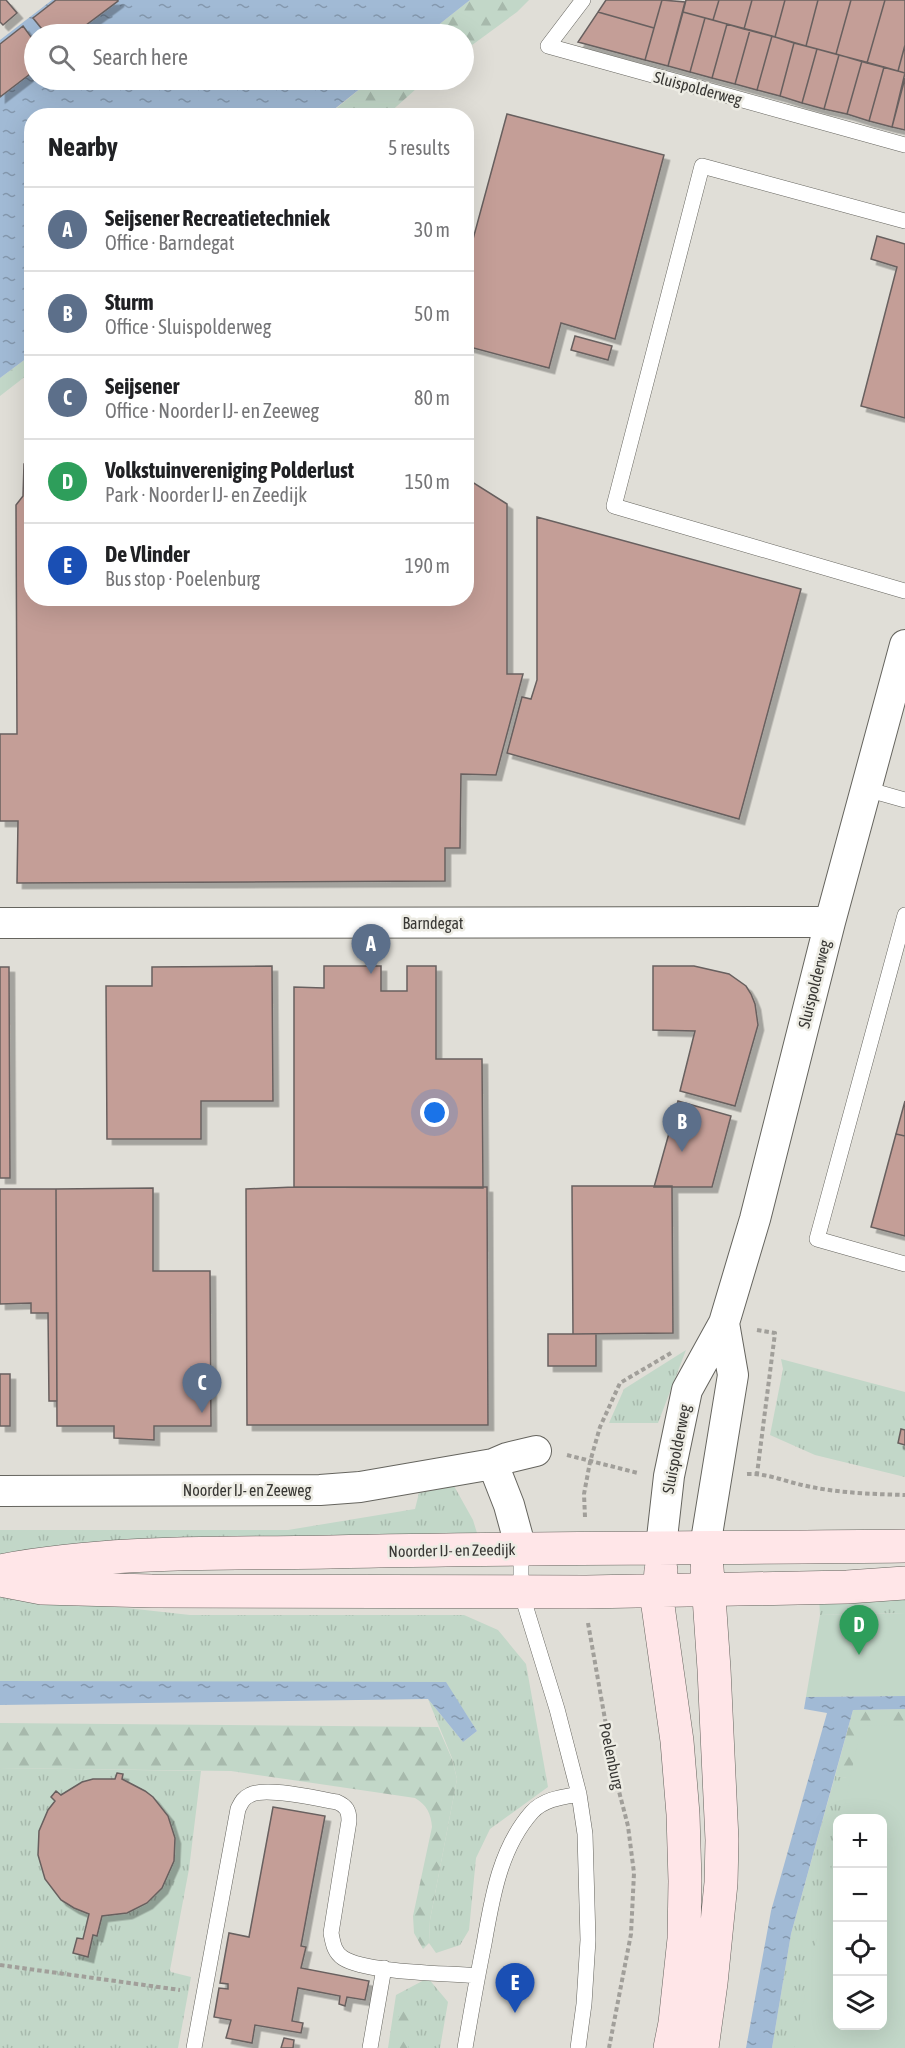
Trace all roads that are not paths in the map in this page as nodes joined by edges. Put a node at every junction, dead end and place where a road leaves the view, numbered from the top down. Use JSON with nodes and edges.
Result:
{"nodes":[{"id":1,"x":583,"y":0,"type":"edge"},
{"id":2,"x":905,"y":145,"type":"edge"},
{"id":3,"x":905,"y":221,"type":"edge"},
{"id":4,"x":905,"y":591,"type":"edge"},
{"id":5,"x":905,"y":645,"type":"edge"},
{"id":6,"x":866,"y":789,"type":"junction"},
{"id":7,"x":905,"y":800,"type":"edge"},
{"id":8,"x":905,"y":915,"type":"edge"},
{"id":9,"x":830,"y":922,"type":"junction"},
{"id":10,"x":0,"y":923,"type":"edge"},
{"id":11,"x":905,"y":1264,"type":"edge"},
{"id":12,"x":724,"y":1323,"type":"junction"},
{"id":13,"x":536,"y":1451,"type":"dead end"},
{"id":14,"x":493,"y":1464,"type":"junction"},
{"id":15,"x":0,"y":1491,"type":"edge"},
{"id":16,"x":905,"y":1546,"type":"edge"},
{"id":17,"x":661,"y":1547,"type":"junction"},
{"id":18,"x":705,"y":1547,"type":"junction"},
{"id":19,"x":521,"y":1550,"type":"junction"},
{"id":20,"x":0,"y":1571,"type":"edge"},
{"id":21,"x":0,"y":1581,"type":"edge"},
{"id":22,"x":905,"y":1583,"type":"edge"},
{"id":23,"x":661,"y":1590,"type":"junction"},
{"id":24,"x":709,"y":1590,"type":"junction"},
{"id":25,"x":521,"y":1592,"type":"junction"},
{"id":26,"x":579,"y":1794,"type":"junction"},
{"id":27,"x":384,"y":1968,"type":"junction"},
{"id":28,"x":477,"y":1976,"type":"junction"},
{"id":29,"x":195,"y":2048,"type":"edge"},
{"id":30,"x":370,"y":2048,"type":"edge"},
{"id":31,"x":465,"y":2048,"type":"edge"},
{"id":32,"x":578,"y":2048,"type":"edge"},
{"id":33,"x":670,"y":2048,"type":"edge"},
{"id":34,"x":702,"y":2048,"type":"edge"}],
"edges":[{"from":1,"to":2,"type":"lane","name":"Sluispolderweg"},
{"from":3,"to":4,"type":"lane"},
{"from":5,"to":6,"type":"street","name":"Sluispolderweg"},
{"from":6,"to":7,"type":"lane"},
{"from":6,"to":9,"type":"street","name":"Sluispolderweg"},
{"from":8,"to":11,"type":"lane"},
{"from":9,"to":10,"type":"street","name":"Barndegat"},
{"from":9,"to":12,"type":"street","name":"Sluispolderweg"},
{"from":12,"to":17,"type":"street","name":"Sluispolderweg"},
{"from":12,"to":18,"type":"street","name":"Sluispolderweg"},
{"from":13,"to":14,"type":"street","name":"Noorder IJ- en Zeeweg"},
{"from":14,"to":15,"type":"street","name":"Noorder IJ- en Zeeweg"},
{"from":14,"to":19,"type":"street"},
{"from":16,"to":18,"type":"street","name":"Noorder IJ- en Zeedijk"},
{"from":17,"to":18,"type":"street","name":"Noorder IJ- en Zeedijk"},
{"from":17,"to":19,"type":"street","name":"Noorder IJ- en Zeedijk"},
{"from":17,"to":23,"type":"street"},
{"from":18,"to":24,"type":"street"},
{"from":19,"to":20,"type":"street","name":"Noorder IJ- en Zeedijk"},
{"from":19,"to":25,"type":"lane"},
{"from":21,"to":25,"type":"street"},
{"from":22,"to":24,"type":"street"},
{"from":23,"to":24,"type":"street"},
{"from":23,"to":25,"type":"street"},
{"from":23,"to":33,"type":"street"},
{"from":24,"to":34,"type":"street"},
{"from":25,"to":26,"type":"lane"},
{"from":26,"to":28,"type":"lane"},
{"from":26,"to":32,"type":"lane"},
{"from":27,"to":28,"type":"lane"},
{"from":27,"to":29,"type":"lane"},
{"from":27,"to":30,"type":"lane"},
{"from":28,"to":31,"type":"lane"}]}
